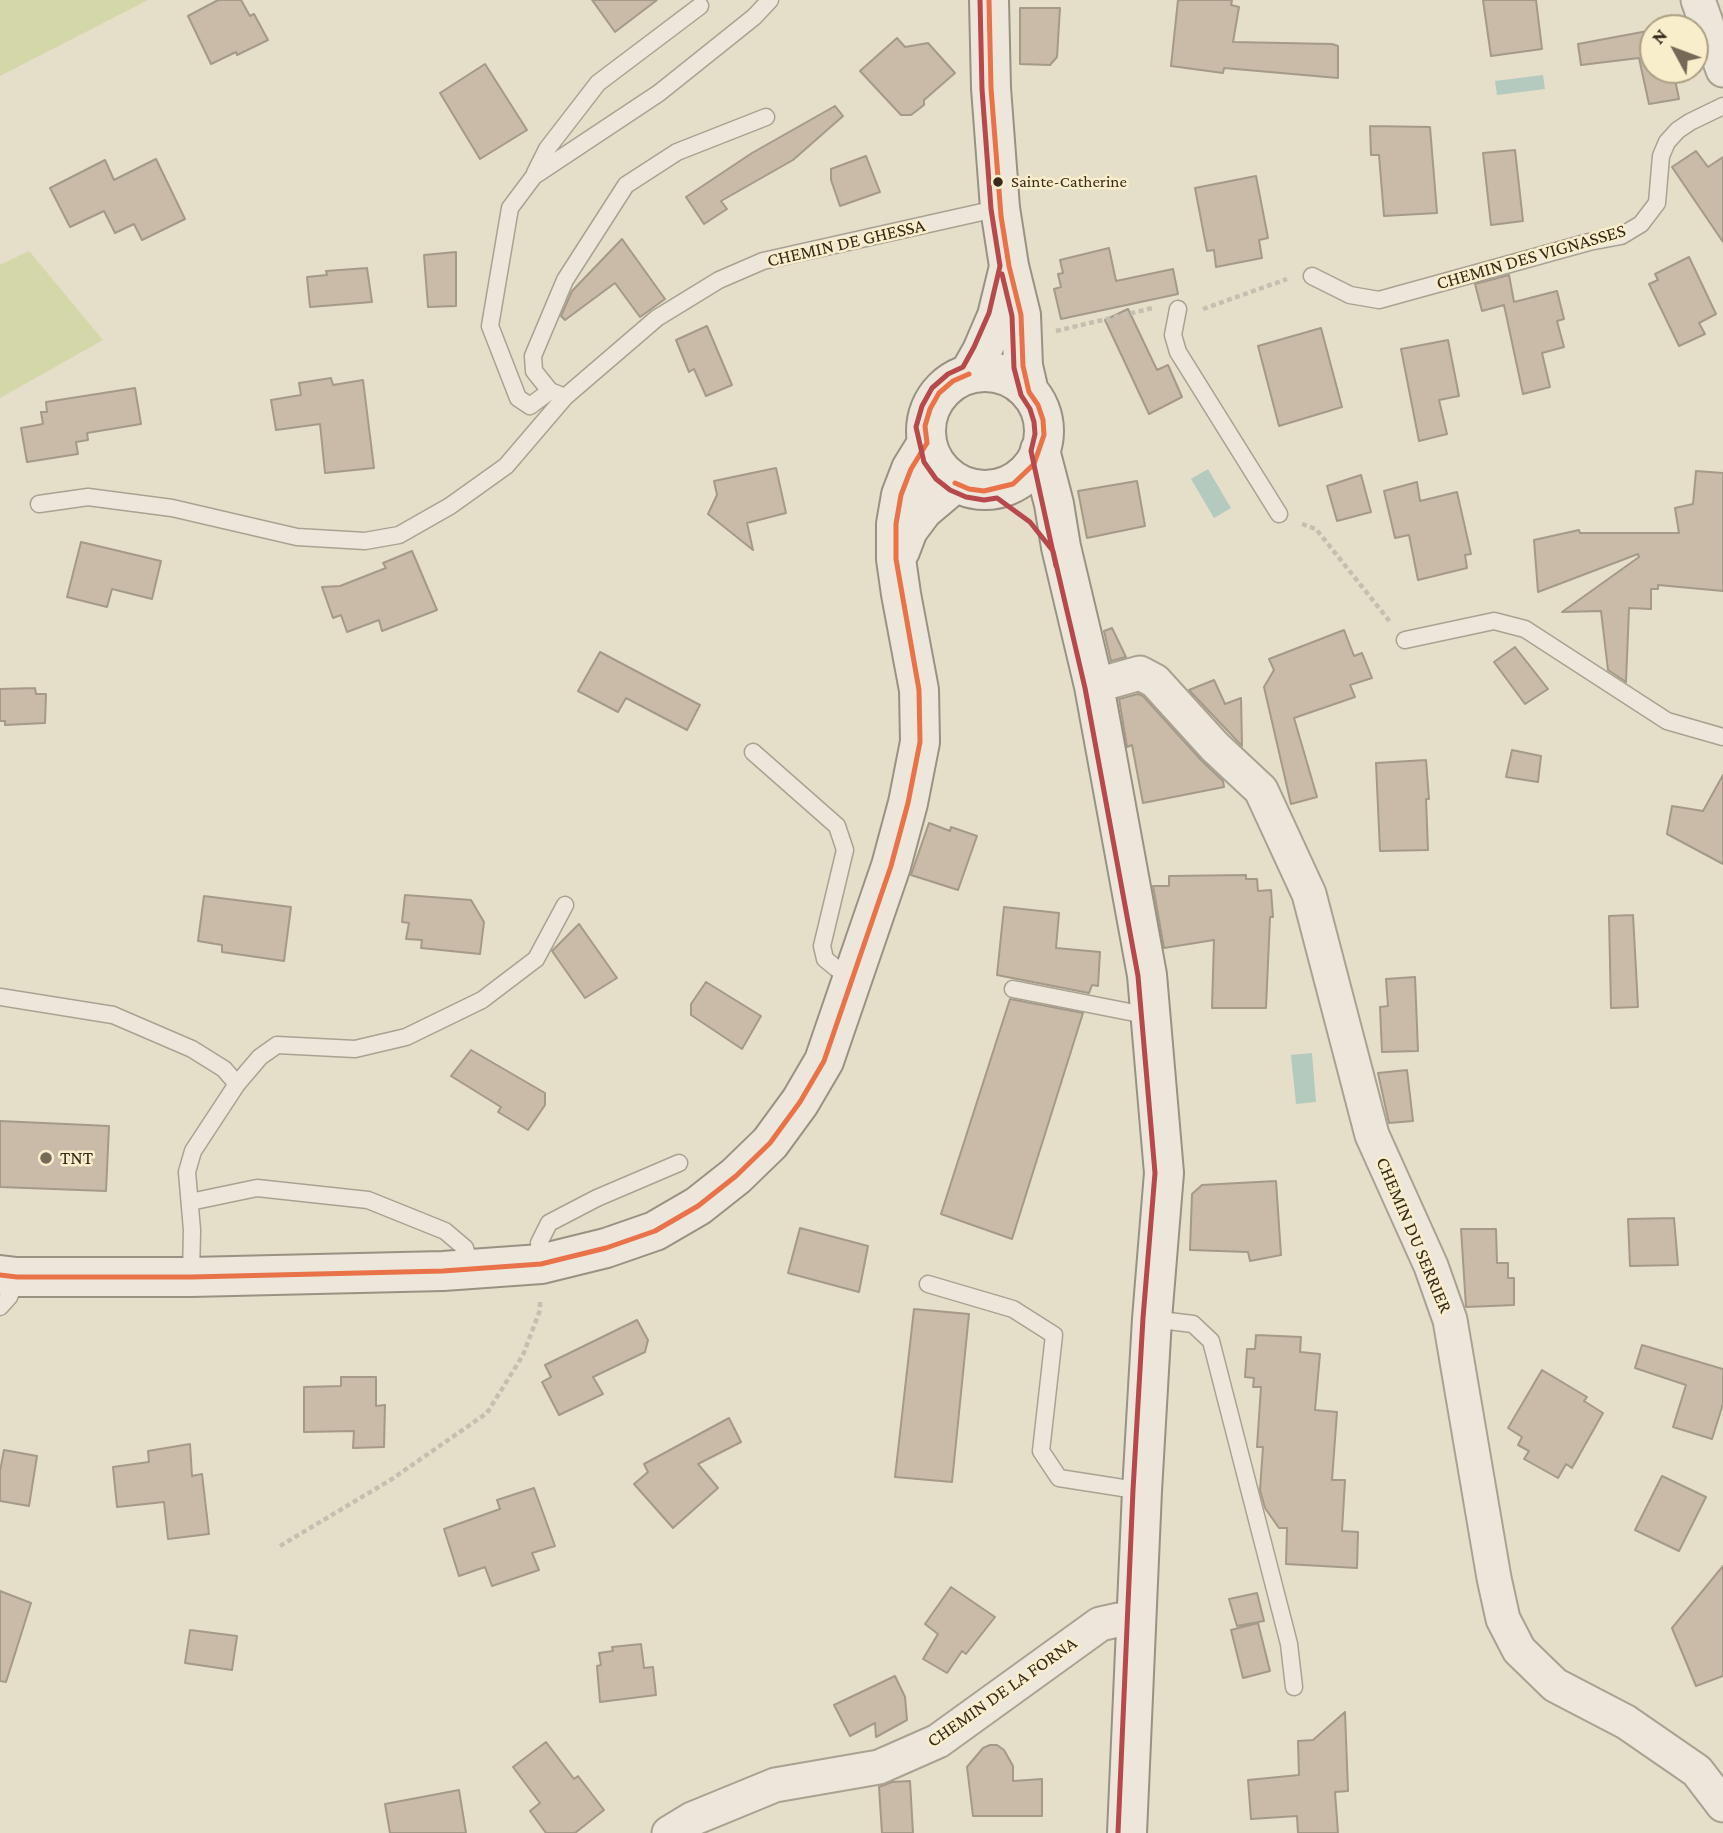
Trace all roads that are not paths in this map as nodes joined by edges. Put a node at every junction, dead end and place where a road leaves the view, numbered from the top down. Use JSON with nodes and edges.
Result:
{"nodes":[{"id":1,"x":770,"y":0,"type":"edge"},
{"id":2,"x":989,"y":0,"type":"edge"},
{"id":3,"x":1698,"y":0,"type":"edge"},
{"id":4,"x":700,"y":6,"type":"dead end"},
{"id":5,"x":1723,"y":70,"type":"edge"},
{"id":6,"x":1723,"y":106,"type":"edge"},
{"id":7,"x":766,"y":117,"type":"dead end"},
{"id":8,"x":534,"y":176,"type":"junction"},
{"id":9,"x":1000,"y":208,"type":"junction"},
{"id":10,"x":1009,"y":266,"type":"junction"},
{"id":11,"x":1312,"y":276,"type":"dead end"},
{"id":12,"x":1178,"y":309,"type":"dead end"},
{"id":13,"x":969,"y":374,"type":"junction"},
{"id":14,"x":1029,"y":392,"type":"junction"},
{"id":15,"x":558,"y":394,"type":"junction"},
{"id":16,"x":927,"y":443,"type":"junction"},
{"id":17,"x":1041,"y":450,"type":"junction"},
{"id":18,"x":955,"y":483,"type":"junction"},
{"id":19,"x":999,"y":489,"type":"junction"},
{"id":20,"x":39,"y":504,"type":"dead end"},
{"id":21,"x":1279,"y":514,"type":"road end"},
{"id":22,"x":1061,"y":547,"type":"junction"},
{"id":23,"x":896,"y":559,"type":"junction"},
{"id":24,"x":1405,"y":640,"type":"road end"},
{"id":25,"x":1094,"y":686,"type":"junction"},
{"id":26,"x":1723,"y":737,"type":"edge"},
{"id":27,"x":753,"y":752,"type":"dead end"},
{"id":28,"x":565,"y":905,"type":"dead end"},
{"id":29,"x":853,"y":976,"type":"junction"},
{"id":30,"x":1013,"y":989,"type":"dead end"},
{"id":31,"x":0,"y":997,"type":"edge"},
{"id":32,"x":1150,"y":1016,"type":"junction"},
{"id":33,"x":237,"y":1084,"type":"junction"},
{"id":34,"x":678,"y":1164,"type":"dead end"},
{"id":35,"x":190,"y":1202,"type":"junction"},
{"id":36,"x":541,"y":1264,"type":"junction"},
{"id":37,"x":471,"y":1269,"type":"junction"},
{"id":38,"x":191,"y":1277,"type":"junction"},
{"id":39,"x":928,"y":1284,"type":"dead end"},
{"id":40,"x":6,"y":1286,"type":"edge"},
{"id":41,"x":1152,"y":1319,"type":"junction"},
{"id":42,"x":1142,"y":1491,"type":"junction"},
{"id":43,"x":1138,"y":1621,"type":"junction"},
{"id":44,"x":1294,"y":1687,"type":"dead end"},
{"id":45,"x":1723,"y":1805,"type":"edge"},
{"id":46,"x":669,"y":1833,"type":"edge"},
{"id":47,"x":1127,"y":1833,"type":"edge"}],
"edges":[{"from":1,"to":8,"type":"lane"},
{"from":2,"to":9,"type":"main road"},
{"from":3,"to":5,"type":"street"},
{"from":4,"to":8,"type":"lane"},
{"from":6,"to":11,"type":"lane","name":"CHEMIN DES VIGNASSES"},
{"from":7,"to":15,"type":"lane"},
{"from":8,"to":15,"type":"lane"},
{"from":9,"to":10,"type":"main road"},
{"from":9,"to":15,"type":"lane","name":"CHEMIN DE GHESSA"},
{"from":10,"to":13,"type":"main road"},
{"from":10,"to":14,"type":"main road"},
{"from":12,"to":21,"type":"lane"},
{"from":13,"to":14,"type":"main road"},
{"from":13,"to":16,"type":"main road"},
{"from":14,"to":17,"type":"main road"},
{"from":15,"to":20,"type":"lane"},
{"from":16,"to":18,"type":"main road"},
{"from":16,"to":23,"type":"main road"},
{"from":17,"to":19,"type":"main road"},
{"from":17,"to":22,"type":"main road"},
{"from":18,"to":19,"type":"main road"},
{"from":18,"to":23,"type":"main road"},
{"from":19,"to":22,"type":"main road"},
{"from":22,"to":25,"type":"main road"},
{"from":23,"to":29,"type":"main road"},
{"from":24,"to":26,"type":"lane"},
{"from":25,"to":32,"type":"main road"},
{"from":25,"to":45,"type":"street","name":"CHEMIN DU SERRIER"},
{"from":27,"to":29,"type":"lane"},
{"from":28,"to":33,"type":"lane"},
{"from":29,"to":36,"type":"main road"},
{"from":30,"to":32,"type":"lane"},
{"from":31,"to":33,"type":"lane"},
{"from":32,"to":41,"type":"main road"},
{"from":33,"to":35,"type":"lane"},
{"from":34,"to":36,"type":"lane"},
{"from":35,"to":37,"type":"lane"},
{"from":35,"to":38,"type":"lane"},
{"from":36,"to":37,"type":"main road"},
{"from":37,"to":38,"type":"main road"},
{"from":38,"to":40,"type":"main road"},
{"from":39,"to":42,"type":"lane"},
{"from":41,"to":42,"type":"main road"},
{"from":41,"to":44,"type":"lane"},
{"from":42,"to":43,"type":"main road"},
{"from":43,"to":46,"type":"street","name":"CHEMIN DE LA FORNA"},
{"from":43,"to":47,"type":"main road"}]}
